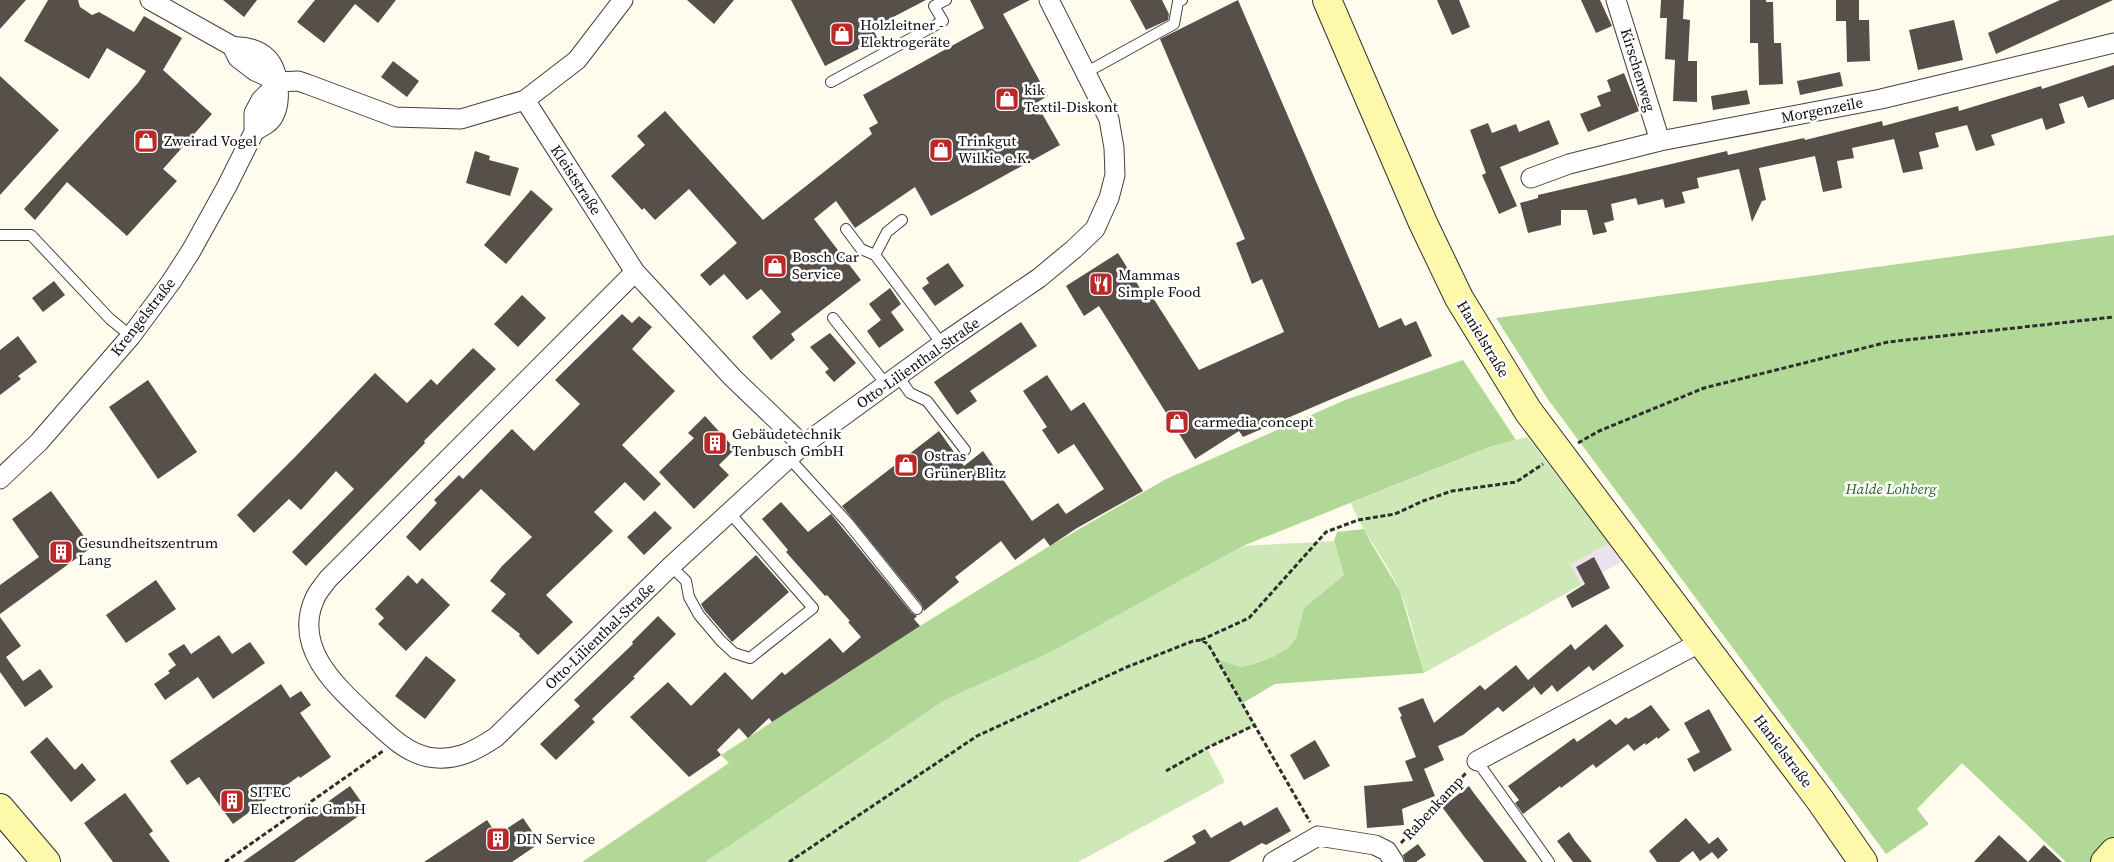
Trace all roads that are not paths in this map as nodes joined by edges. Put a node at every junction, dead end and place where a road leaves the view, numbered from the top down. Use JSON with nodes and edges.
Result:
{"nodes":[{"id":1,"x":150,"y":0,"type":"edge"},
{"id":2,"x":623,"y":0,"type":"edge"},
{"id":3,"x":946,"y":0,"type":"edge"},
{"id":4,"x":1049,"y":0,"type":"edge"},
{"id":5,"x":1182,"y":0,"type":"edge"},
{"id":6,"x":1327,"y":0,"type":"edge"},
{"id":7,"x":1616,"y":0,"type":"edge"},
{"id":8,"x":2114,"y":43,"type":"edge"},
{"id":9,"x":1086,"y":72,"type":"junction"},
{"id":10,"x":279,"y":82,"type":"junction"},
{"id":11,"x":831,"y":82,"type":"dead end"},
{"id":12,"x":525,"y":100,"type":"junction"},
{"id":13,"x":1660,"y":141,"type":"junction"},
{"id":14,"x":1531,"y":178,"type":"dead end"},
{"id":15,"x":902,"y":220,"type":"dead end"},
{"id":16,"x":846,"y":229,"type":"dead end"},
{"id":17,"x":0,"y":235,"type":"edge"},
{"id":18,"x":876,"y":255,"type":"junction"},
{"id":19,"x":635,"y":272,"type":"junction"},
{"id":20,"x":834,"y":318,"type":"dead end"},
{"id":21,"x":131,"y":336,"type":"junction"},
{"id":22,"x":942,"y":344,"type":"junction"},
{"id":23,"x":892,"y":380,"type":"junction"},
{"id":24,"x":965,"y":450,"type":"dead end"},
{"id":25,"x":796,"y":452,"type":"junction"},
{"id":26,"x":0,"y":479,"type":"edge"},
{"id":27,"x":729,"y":512,"type":"junction"},
{"id":28,"x":672,"y":566,"type":"junction"},
{"id":29,"x":917,"y":609,"type":"dead end"},
{"id":30,"x":1701,"y":642,"type":"junction"},
{"id":31,"x":1477,"y":762,"type":"joint"},
{"id":32,"x":0,"y":808,"type":"edge"},
{"id":33,"x":2114,"y":852,"type":"edge"},
{"id":34,"x":1390,"y":856,"type":"edge"},
{"id":35,"x":46,"y":862,"type":"edge"},
{"id":36,"x":1273,"y":862,"type":"edge"},
{"id":37,"x":1549,"y":862,"type":"edge"},
{"id":38,"x":1863,"y":862,"type":"edge"},
{"id":39,"x":2104,"y":862,"type":"edge"}],
"edges":[{"from":1,"to":10,"type":"street"},
{"from":2,"to":12,"type":"street"},
{"from":3,"to":11,"type":"lane"},
{"from":4,"to":9,"type":"street","name":"Otto-Lilienthal-Straße"},
{"from":5,"to":9,"type":"lane"},
{"from":6,"to":30,"type":"main road","name":"Hanielstraße"},
{"from":7,"to":13,"type":"street","name":"Kirschenweg"},
{"from":8,"to":13,"type":"street","name":"Morgenzeile"},
{"from":9,"to":22,"type":"street","name":"Otto-Lilienthal-Straße"},
{"from":10,"to":12,"type":"street"},
{"from":10,"to":21,"type":"street","name":"Krengelstraße"},
{"from":12,"to":19,"type":"street","name":"Kleiststraße"},
{"from":13,"to":14,"type":"street","name":"Morgenzeile"},
{"from":15,"to":18,"type":"lane"},
{"from":16,"to":18,"type":"lane"},
{"from":17,"to":21,"type":"lane"},
{"from":18,"to":22,"type":"lane"},
{"from":19,"to":25,"type":"street","name":"Kleiststraße"},
{"from":19,"to":28,"type":"street","name":"Otto-Lilienthal-Straße"},
{"from":20,"to":23,"type":"lane"},
{"from":21,"to":26,"type":"street","name":"Krengelstraße"},
{"from":22,"to":23,"type":"street","name":"Otto-Lilienthal-Straße"},
{"from":23,"to":24,"type":"lane"},
{"from":23,"to":25,"type":"street","name":"Otto-Lilienthal-Straße"},
{"from":25,"to":27,"type":"street","name":"Otto-Lilienthal-Straße"},
{"from":25,"to":29,"type":"lane"},
{"from":27,"to":28,"type":"street","name":"Otto-Lilienthal-Straße"},
{"from":27,"to":28,"type":"lane"},
{"from":30,"to":31,"type":"street"},
{"from":30,"to":38,"type":"main road","name":"Hanielstraße"},
{"from":31,"to":37,"type":"lane"},
{"from":32,"to":35,"type":"main road"},
{"from":33,"to":39,"type":"main road"},
{"from":34,"to":36,"type":"street"}]}
